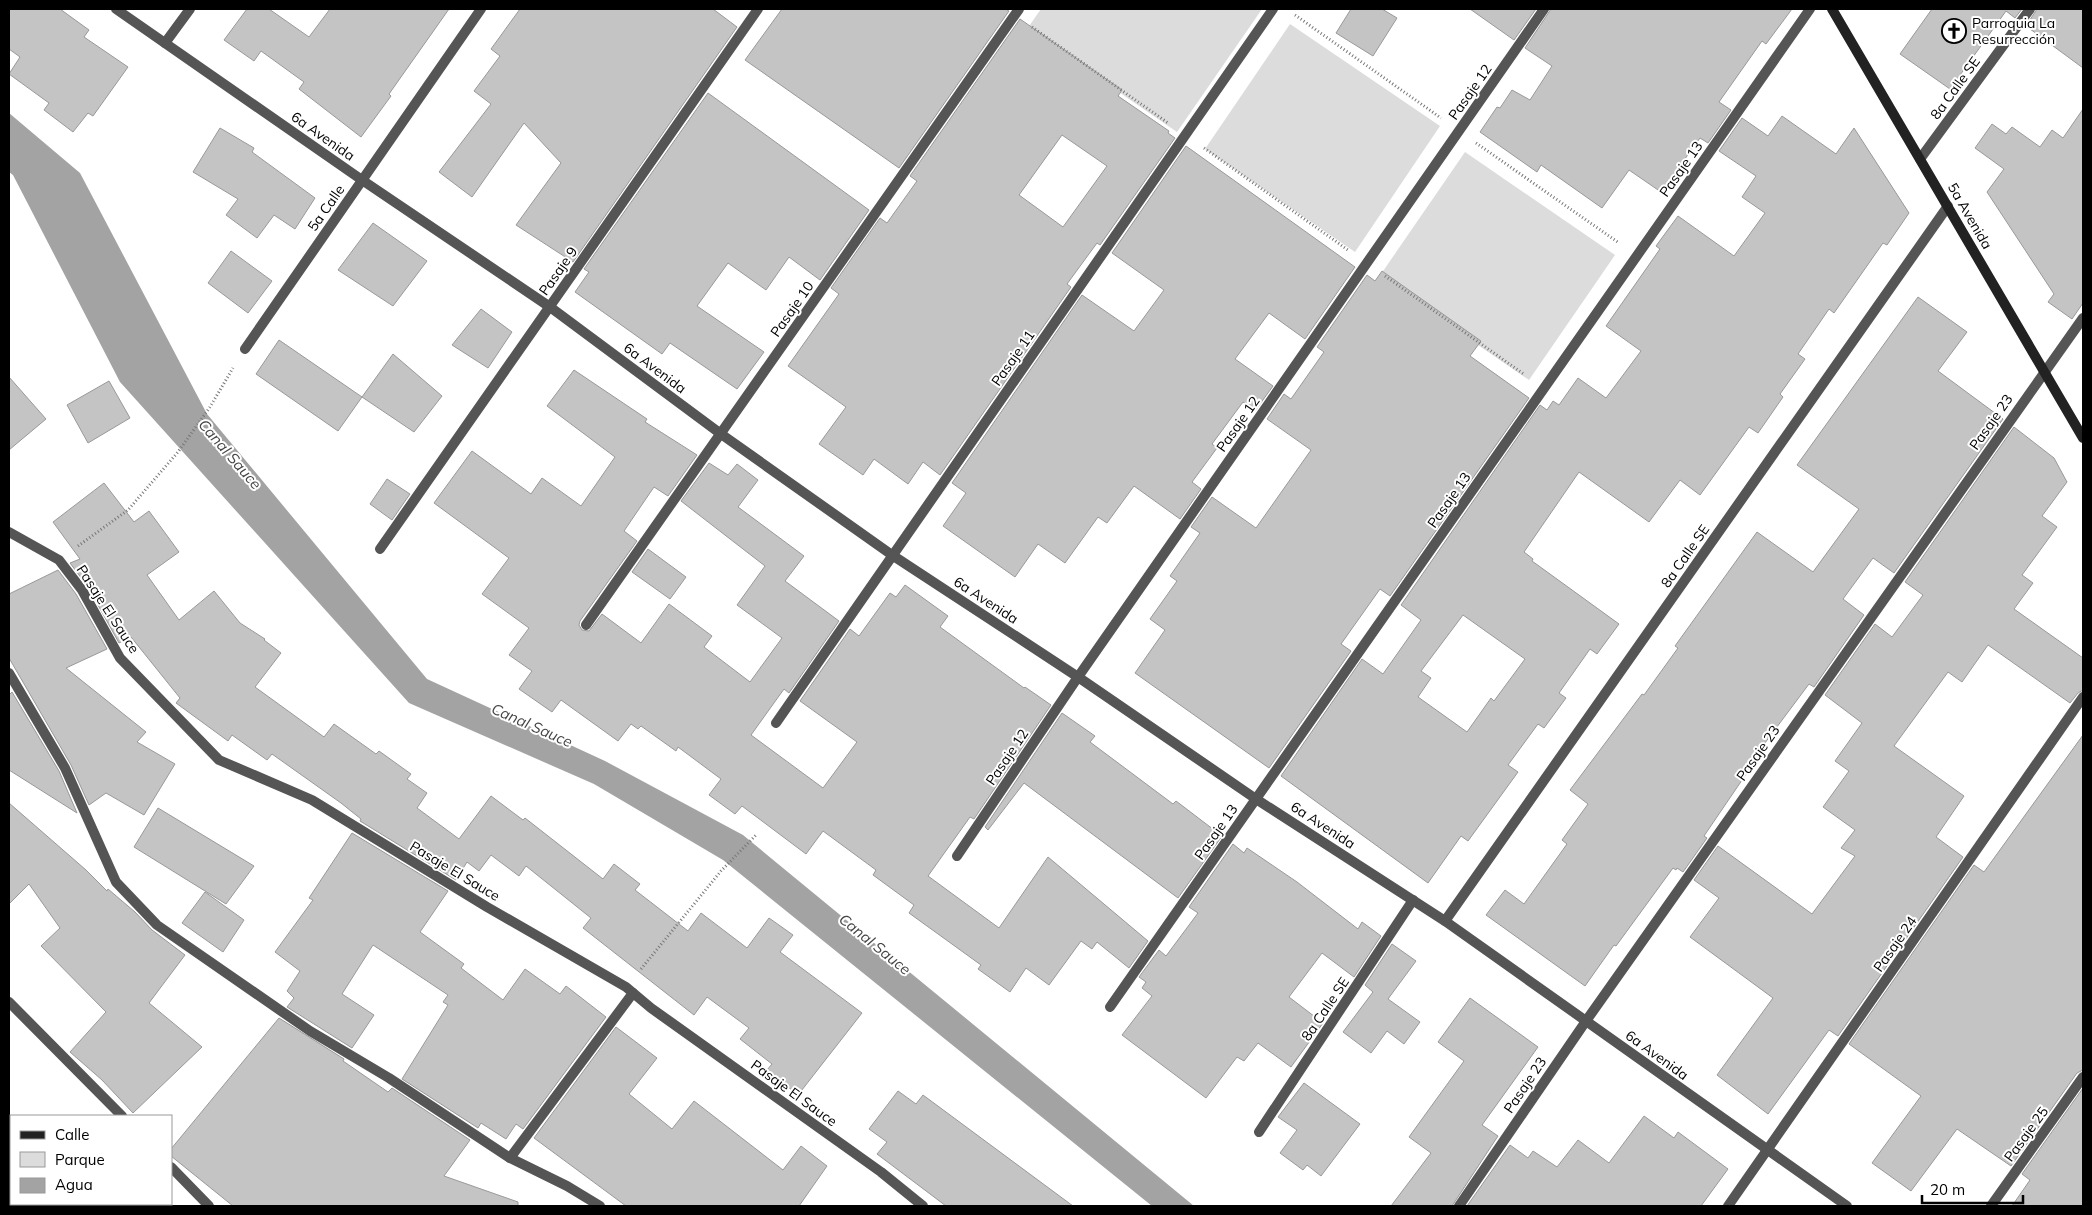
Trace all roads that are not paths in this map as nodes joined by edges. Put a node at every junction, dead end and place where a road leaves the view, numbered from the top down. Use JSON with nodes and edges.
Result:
{"nodes":[{"id":1,"x":116,"y":9,"type":"edge"},
{"id":2,"x":190,"y":9,"type":"edge"},
{"id":3,"x":482,"y":9,"type":"edge"},
{"id":4,"x":758,"y":9,"type":"edge"},
{"id":5,"x":1273,"y":9,"type":"edge"},
{"id":6,"x":1544,"y":9,"type":"edge"},
{"id":7,"x":1810,"y":9,"type":"edge"},
{"id":8,"x":1832,"y":9,"type":"edge"},
{"id":9,"x":2030,"y":9,"type":"edge"},
{"id":10,"x":1017,"y":12,"type":"edge"},
{"id":11,"x":165,"y":43,"type":"junction"},
{"id":12,"x":1920,"y":159,"type":"junction"},
{"id":13,"x":362,"y":180,"type":"junction"},
{"id":14,"x":1948,"y":206,"type":"junction"},
{"id":15,"x":550,"y":307,"type":"junction"},
{"id":16,"x":2083,"y":318,"type":"edge"},
{"id":17,"x":245,"y":349,"type":"road end"},
{"id":18,"x":2044,"y":371,"type":"junction"},
{"id":19,"x":721,"y":434,"type":"junction"},
{"id":20,"x":2083,"y":438,"type":"edge"},
{"id":21,"x":9,"y":532,"type":"edge"},
{"id":22,"x":380,"y":550,"type":"dead end"},
{"id":23,"x":892,"y":555,"type":"junction"},
{"id":24,"x":586,"y":625,"type":"dead end"},
{"id":25,"x":9,"y":673,"type":"edge"},
{"id":26,"x":1078,"y":678,"type":"junction"},
{"id":27,"x":2083,"y":697,"type":"edge"},
{"id":28,"x":776,"y":723,"type":"dead end"},
{"id":29,"x":1256,"y":799,"type":"junction"},
{"id":30,"x":956,"y":856,"type":"dead end"},
{"id":31,"x":1413,"y":900,"type":"junction"},
{"id":32,"x":1445,"y":921,"type":"junction"},
{"id":33,"x":630,"y":990,"type":"junction"},
{"id":34,"x":9,"y":1002,"type":"edge"},
{"id":35,"x":1110,"y":1007,"type":"dead end"},
{"id":36,"x":1586,"y":1021,"type":"junction"},
{"id":37,"x":2083,"y":1078,"type":"edge"},
{"id":38,"x":121,"y":1115,"type":"edge"},
{"id":39,"x":1259,"y":1132,"type":"dead end"},
{"id":40,"x":1768,"y":1152,"type":"junction"},
{"id":41,"x":510,"y":1158,"type":"junction"},
{"id":42,"x":172,"y":1168,"type":"edge"},
{"id":43,"x":209,"y":1206,"type":"edge"},
{"id":44,"x":600,"y":1206,"type":"edge"},
{"id":45,"x":923,"y":1206,"type":"edge"},
{"id":46,"x":1459,"y":1206,"type":"edge"},
{"id":47,"x":1728,"y":1206,"type":"edge"},
{"id":48,"x":1847,"y":1206,"type":"edge"},
{"id":49,"x":1991,"y":1206,"type":"edge"}],
"edges":[{"from":1,"to":11,"type":"street","name":"6a Avenida"},
{"from":2,"to":11,"type":"street"},
{"from":3,"to":13,"type":"street","name":"5a Calle"},
{"from":4,"to":15,"type":"street","name":"Pasaje 9"},
{"from":5,"to":23,"type":"street","name":"Pasaje 11"},
{"from":6,"to":26,"type":"street","name":"Pasaje 12"},
{"from":7,"to":29,"type":"street","name":"Pasaje 13"},
{"from":8,"to":12,"type":"street","name":"5a Avenida"},
{"from":9,"to":12,"type":"street","name":"8a Calle SE"},
{"from":10,"to":19,"type":"street","name":"Pasaje 10"},
{"from":11,"to":13,"type":"street","name":"6a Avenida"},
{"from":12,"to":14,"type":"street","name":"5a Avenida"},
{"from":13,"to":15,"type":"street","name":"6a Avenida"},
{"from":13,"to":17,"type":"street","name":"5a Calle"},
{"from":14,"to":18,"type":"street","name":"5a Avenida"},
{"from":14,"to":32,"type":"street","name":"8a Calle SE"},
{"from":15,"to":19,"type":"street","name":"6a Avenida"},
{"from":15,"to":22,"type":"street","name":"Pasaje 9"},
{"from":16,"to":18,"type":"street","name":"Pasaje 23"},
{"from":18,"to":20,"type":"street","name":"5a Avenida"},
{"from":18,"to":36,"type":"street","name":"Pasaje 23"},
{"from":19,"to":23,"type":"street","name":"6a Avenida"},
{"from":19,"to":24,"type":"street","name":"Pasaje 10"},
{"from":21,"to":33,"type":"street","name":"Pasaje El Sauce"},
{"from":23,"to":26,"type":"street","name":"6a Avenida"},
{"from":23,"to":28,"type":"street","name":"Pasaje 11"},
{"from":25,"to":41,"type":"street"},
{"from":26,"to":29,"type":"street","name":"6a Avenida"},
{"from":26,"to":30,"type":"street","name":"Pasaje 12"},
{"from":27,"to":40,"type":"street","name":"Pasaje 24"},
{"from":29,"to":31,"type":"street","name":"6a Avenida"},
{"from":29,"to":35,"type":"street","name":"Pasaje 13"},
{"from":31,"to":32,"type":"street","name":"6a Avenida"},
{"from":31,"to":39,"type":"street","name":"8a Calle SE"},
{"from":32,"to":36,"type":"street","name":"6a Avenida"},
{"from":33,"to":41,"type":"street"},
{"from":33,"to":45,"type":"street","name":"Pasaje El Sauce"},
{"from":34,"to":38,"type":"street"},
{"from":36,"to":40,"type":"street","name":"6a Avenida"},
{"from":36,"to":46,"type":"street","name":"Pasaje 23"},
{"from":37,"to":49,"type":"street","name":"Pasaje 25"},
{"from":40,"to":47,"type":"street","name":"Pasaje 24"},
{"from":40,"to":48,"type":"street","name":"6a Avenida"},
{"from":41,"to":44,"type":"street"},
{"from":42,"to":43,"type":"street"}]}
